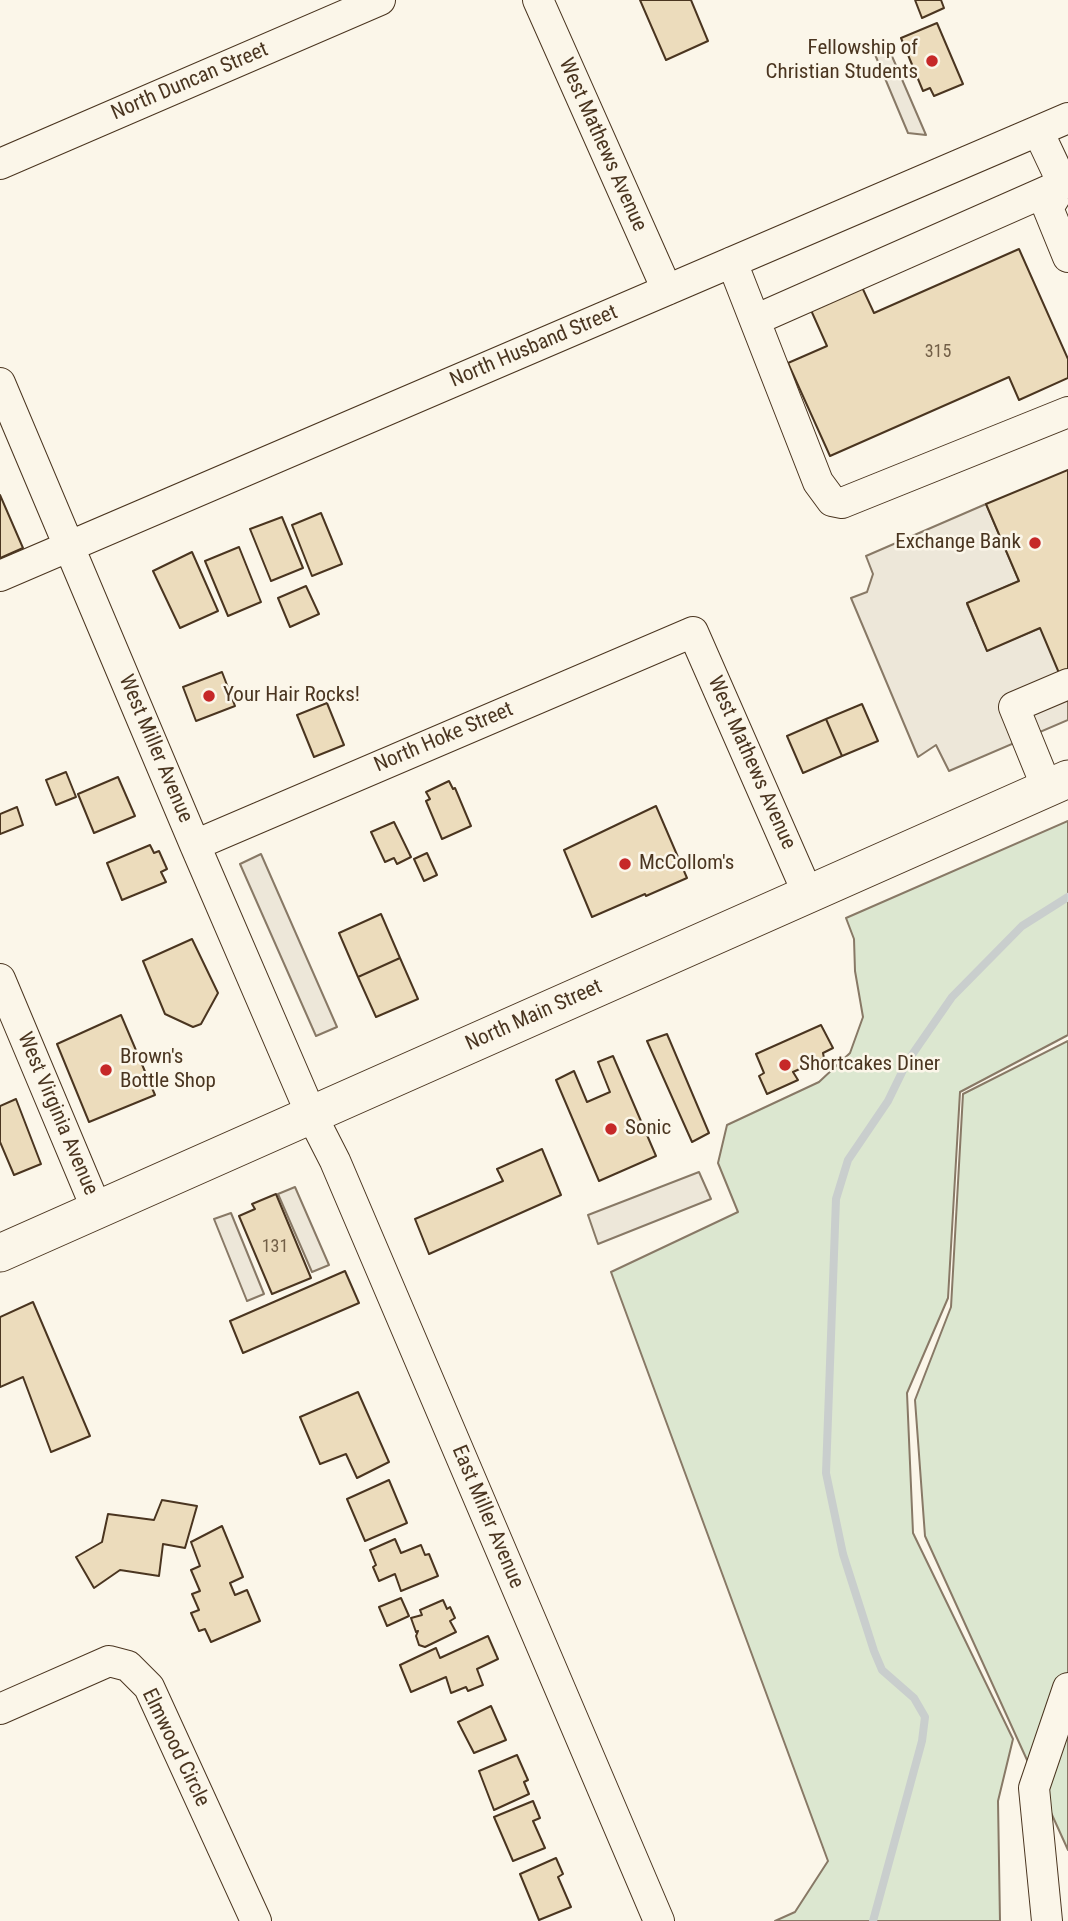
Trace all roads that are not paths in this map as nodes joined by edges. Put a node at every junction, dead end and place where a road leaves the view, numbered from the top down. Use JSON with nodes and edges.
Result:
{"nodes":[{"id":1,"x":380,"y":0,"type":"edge"},
{"id":2,"x":538,"y":0,"type":"edge"},
{"id":3,"x":1068,"y":118,"type":"edge"},
{"id":4,"x":1038,"y":131,"type":"junction"},
{"id":5,"x":0,"y":164,"type":"edge"},
{"id":6,"x":1065,"y":183,"type":"edge"},
{"id":7,"x":1068,"y":257,"type":"edge"},
{"id":8,"x":732,"y":262,"type":"junction"},
{"id":9,"x":667,"y":290,"type":"junction"},
{"id":10,"x":755,"y":320,"type":"junction"},
{"id":11,"x":0,"y":383,"type":"edge"},
{"id":12,"x":1068,"y":412,"type":"edge"},
{"id":13,"x":69,"y":546,"type":"junction"},
{"id":14,"x":0,"y":576,"type":"edge"},
{"id":15,"x":693,"y":632,"type":"joint"},
{"id":16,"x":1068,"y":684,"type":"edge"},
{"id":17,"x":1058,"y":784,"type":"edge"},
{"id":18,"x":195,"y":845,"type":"junction"},
{"id":19,"x":808,"y":894,"type":"junction"},
{"id":20,"x":0,"y":979,"type":"edge"},
{"id":21,"x":312,"y":1114,"type":"junction"},
{"id":22,"x":97,"y":1210,"type":"junction"},
{"id":23,"x":0,"y":1253,"type":"edge"},
{"id":24,"x":1068,"y":1688,"type":"edge"},
{"id":25,"x":0,"y":1709,"type":"edge"},
{"id":26,"x":1043,"y":1878,"type":"junction"},
{"id":27,"x":1068,"y":1910,"type":"edge"},
{"id":28,"x":256,"y":1921,"type":"edge"},
{"id":29,"x":659,"y":1921,"type":"edge"},
{"id":30,"x":1047,"y":1921,"type":"edge"}],
"edges":[{"from":1,"to":5,"type":"street","name":"North Duncan Street"},
{"from":2,"to":9,"type":"street","name":"West Mathews Avenue"},
{"from":3,"to":4,"type":"street","name":"North Husband Street"},
{"from":4,"to":6,"type":"street"},
{"from":4,"to":8,"type":"street","name":"North Husband Street"},
{"from":6,"to":7,"type":"street"},
{"from":6,"to":10,"type":"street"},
{"from":8,"to":9,"type":"street","name":"North Husband Street"},
{"from":8,"to":10,"type":"street"},
{"from":9,"to":13,"type":"street","name":"North Husband Street"},
{"from":10,"to":12,"type":"street"},
{"from":11,"to":13,"type":"street","name":"West Miller Avenue"},
{"from":13,"to":14,"type":"street","name":"North Husband Street"},
{"from":13,"to":18,"type":"street","name":"West Miller Avenue"},
{"from":15,"to":18,"type":"street","name":"North Hoke Street"},
{"from":15,"to":19,"type":"street","name":"West Mathews Avenue"},
{"from":16,"to":17,"type":"street"},
{"from":17,"to":19,"type":"main road","name":"North Main Street"},
{"from":18,"to":21,"type":"street","name":"West Miller Avenue"},
{"from":19,"to":21,"type":"main road","name":"North Main Street"},
{"from":20,"to":22,"type":"street","name":"West Virginia Avenue"},
{"from":21,"to":22,"type":"main road","name":"North Main Street"},
{"from":21,"to":29,"type":"street","name":"East Miller Avenue"},
{"from":22,"to":23,"type":"main road","name":"North Main Street"},
{"from":24,"to":26,"type":"street"},
{"from":25,"to":28,"type":"street","name":"Elmwood Circle"},
{"from":26,"to":27,"type":"street"},
{"from":26,"to":30,"type":"street"}]}
